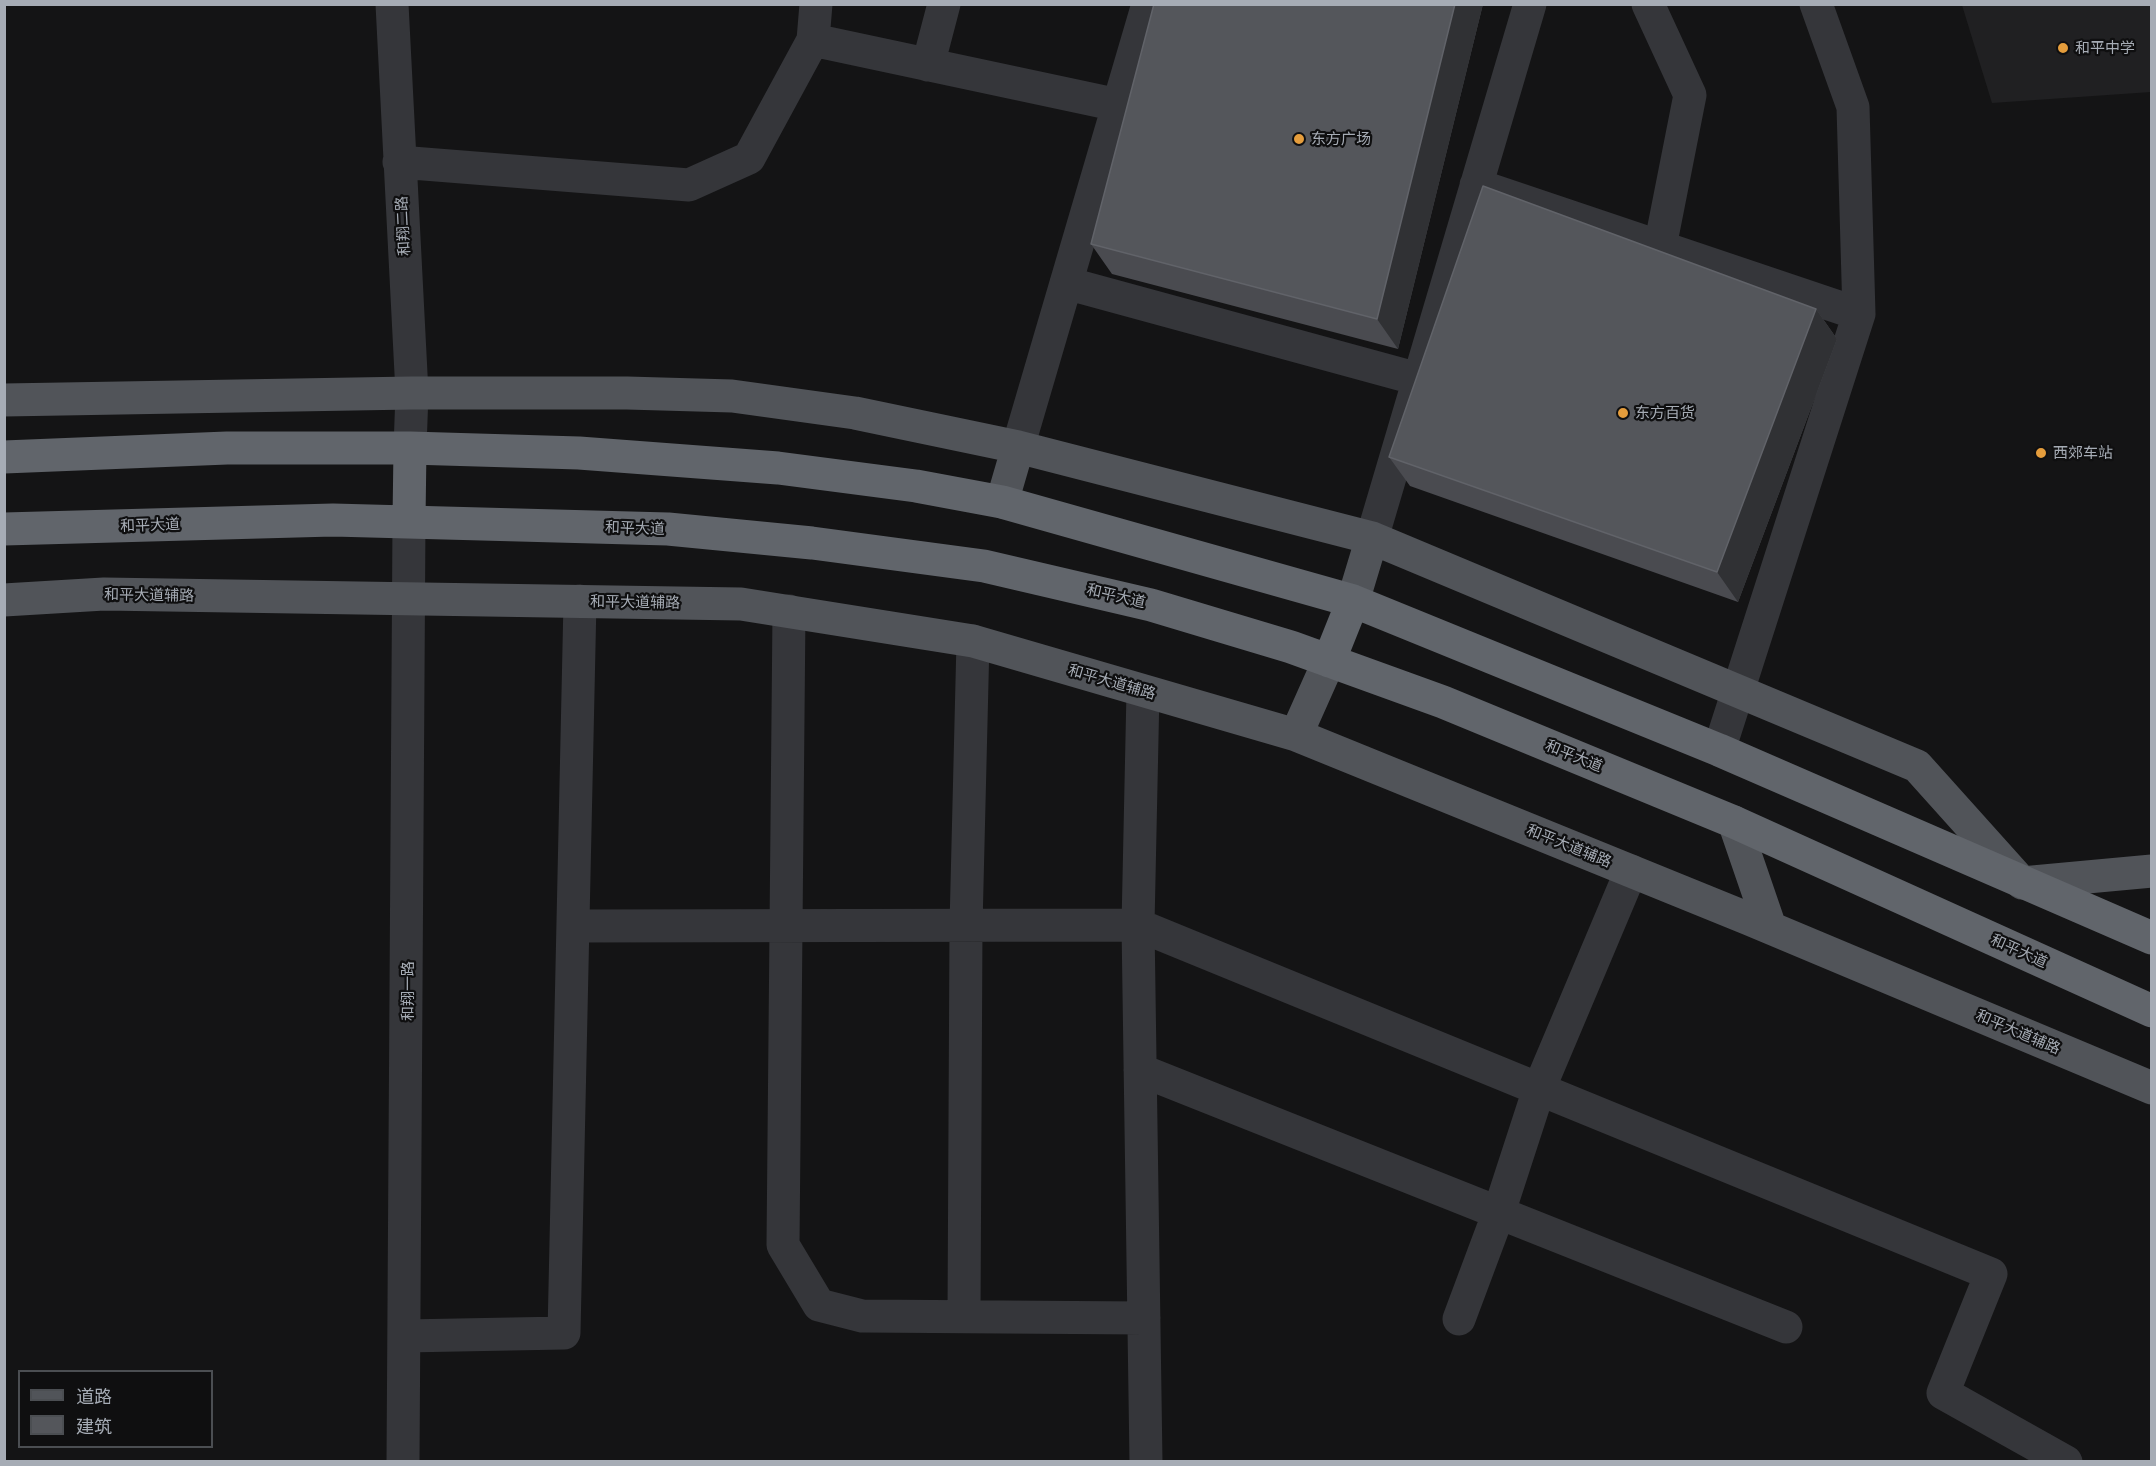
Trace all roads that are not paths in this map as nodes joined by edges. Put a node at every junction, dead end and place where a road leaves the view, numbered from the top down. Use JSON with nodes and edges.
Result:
{"nodes":[{"id":1,"x":392,"y":4,"type":"edge"},
{"id":2,"x":816,"y":4,"type":"edge"},
{"id":3,"x":944,"y":4,"type":"edge"},
{"id":4,"x":1148,"y":4,"type":"edge"},
{"id":5,"x":1530,"y":4,"type":"edge"},
{"id":6,"x":1648,"y":4,"type":"edge"},
{"id":7,"x":1816,"y":4,"type":"edge"},
{"id":8,"x":813,"y":40,"type":"junction"},
{"id":9,"x":928,"y":65,"type":"junction"},
{"id":10,"x":1118,"y":105,"type":"junction"},
{"id":11,"x":399,"y":162,"type":"junction"},
{"id":12,"x":1476,"y":185,"type":"junction"},
{"id":13,"x":1660,"y":247,"type":"junction"},
{"id":14,"x":1066,"y":283,"type":"junction"},
{"id":15,"x":1860,"y":314,"type":"junction"},
{"id":16,"x":1418,"y":379,"type":"junction"},
{"id":17,"x":412,"y":393,"type":"junction"},
{"id":18,"x":4,"y":400,"type":"edge"},
{"id":19,"x":1018,"y":447,"type":"junction"},
{"id":20,"x":410,"y":448,"type":"junction"},
{"id":21,"x":4,"y":457,"type":"edge"},
{"id":22,"x":1002,"y":502,"type":"junction"},
{"id":23,"x":409,"y":520,"type":"junction"},
{"id":24,"x":4,"y":530,"type":"edge"},
{"id":25,"x":1372,"y":538,"type":"junction"},
{"id":26,"x":410,"y":598,"type":"junction"},
{"id":27,"x":4,"y":600,"type":"edge"},
{"id":28,"x":1353,"y":600,"type":"junction"},
{"id":29,"x":580,"y":601,"type":"junction"},
{"id":30,"x":789,"y":611,"type":"junction"},
{"id":31,"x":973,"y":641,"type":"junction"},
{"id":32,"x":1329,"y":661,"type":"junction"},
{"id":33,"x":1143,"y":691,"type":"junction"},
{"id":34,"x":1737,"y":692,"type":"junction"},
{"id":35,"x":1296,"y":735,"type":"junction"},
{"id":36,"x":1719,"y":750,"type":"junction"},
{"id":37,"x":1734,"y":822,"type":"junction"},
{"id":38,"x":1631,"y":871,"type":"junction"},
{"id":39,"x":2151,"y":871,"type":"edge"},
{"id":40,"x":2022,"y":883,"type":"junction"},
{"id":41,"x":1138,"y":925,"type":"junction"},
{"id":42,"x":574,"y":926,"type":"junction"},
{"id":43,"x":966,"y":926,"type":"junction"},
{"id":44,"x":786,"y":927,"type":"junction"},
{"id":45,"x":1770,"y":927,"type":"junction"},
{"id":46,"x":2151,"y":938,"type":"edge"},
{"id":47,"x":2151,"y":1011,"type":"edge"},
{"id":48,"x":1140,"y":1070,"type":"junction"},
{"id":49,"x":2151,"y":1088,"type":"edge"},
{"id":50,"x":1539,"y":1089,"type":"junction"},
{"id":51,"x":1499,"y":1212,"type":"junction"},
{"id":52,"x":964,"y":1316,"type":"junction"},
{"id":53,"x":1144,"y":1318,"type":"junction"},
{"id":54,"x":1459,"y":1318,"type":"dead end"},
{"id":55,"x":1786,"y":1327,"type":"dead end"},
{"id":56,"x":405,"y":1336,"type":"junction"},
{"id":57,"x":403,"y":1461,"type":"edge"},
{"id":58,"x":1146,"y":1461,"type":"edge"},
{"id":59,"x":2066,"y":1461,"type":"edge"}],
"edges":[{"from":1,"to":11,"type":"street","name":"和翔二路"},
{"from":2,"to":8,"type":"street"},
{"from":3,"to":9,"type":"street"},
{"from":4,"to":10,"type":"street"},
{"from":5,"to":12,"type":"street"},
{"from":6,"to":13,"type":"street"},
{"from":7,"to":15,"type":"street"},
{"from":8,"to":9,"type":"street"},
{"from":8,"to":11,"type":"street"},
{"from":9,"to":10,"type":"street"},
{"from":10,"to":14,"type":"street"},
{"from":11,"to":17,"type":"street","name":"和翔二路"},
{"from":12,"to":13,"type":"street"},
{"from":12,"to":16,"type":"street"},
{"from":13,"to":15,"type":"street"},
{"from":14,"to":16,"type":"street"},
{"from":14,"to":19,"type":"street"},
{"from":15,"to":34,"type":"street"},
{"from":16,"to":25,"type":"street"},
{"from":17,"to":18,"type":"main road"},
{"from":17,"to":19,"type":"main road"},
{"from":17,"to":20,"type":"street","name":"和翔二路"},
{"from":19,"to":22,"type":"main road"},
{"from":19,"to":25,"type":"main road"},
{"from":20,"to":21,"type":"highway"},
{"from":20,"to":22,"type":"highway"},
{"from":20,"to":23,"type":"highway"},
{"from":22,"to":28,"type":"highway"},
{"from":23,"to":24,"type":"highway","name":"和平大道"},
{"from":23,"to":26,"type":"street","name":"和翔一路"},
{"from":23,"to":32,"type":"highway","name":"和平大道"},
{"from":25,"to":28,"type":"main road"},
{"from":25,"to":34,"type":"main road"},
{"from":26,"to":27,"type":"main road","name":"和平大道辅路"},
{"from":26,"to":29,"type":"main road","name":"和平大道辅路"},
{"from":26,"to":56,"type":"street","name":"和翔一路"},
{"from":28,"to":32,"type":"highway"},
{"from":28,"to":36,"type":"highway"},
{"from":29,"to":30,"type":"main road","name":"和平大道辅路"},
{"from":29,"to":42,"type":"street"},
{"from":30,"to":31,"type":"main road","name":"和平大道辅路"},
{"from":30,"to":44,"type":"street"},
{"from":31,"to":33,"type":"main road","name":"和平大道辅路"},
{"from":31,"to":43,"type":"street"},
{"from":32,"to":35,"type":"main road"},
{"from":32,"to":37,"type":"highway","name":"和平大道"},
{"from":33,"to":35,"type":"main road","name":"和平大道辅路"},
{"from":33,"to":41,"type":"street"},
{"from":34,"to":36,"type":"street"},
{"from":34,"to":40,"type":"main road"},
{"from":35,"to":38,"type":"main road","name":"和平大道辅路"},
{"from":36,"to":40,"type":"highway"},
{"from":37,"to":45,"type":"main road"},
{"from":37,"to":47,"type":"highway","name":"和平大道"},
{"from":38,"to":45,"type":"main road","name":"和平大道辅路"},
{"from":38,"to":50,"type":"street"},
{"from":39,"to":40,"type":"main road"},
{"from":40,"to":46,"type":"highway"},
{"from":41,"to":43,"type":"street"},
{"from":41,"to":48,"type":"street"},
{"from":41,"to":50,"type":"street"},
{"from":42,"to":44,"type":"street"},
{"from":42,"to":56,"type":"street"},
{"from":43,"to":44,"type":"street"},
{"from":43,"to":52,"type":"street"},
{"from":44,"to":52,"type":"street"},
{"from":45,"to":49,"type":"main road","name":"和平大道辅路"},
{"from":48,"to":51,"type":"street"},
{"from":48,"to":53,"type":"street"},
{"from":50,"to":51,"type":"street"},
{"from":50,"to":59,"type":"street"},
{"from":51,"to":54,"type":"street"},
{"from":51,"to":55,"type":"street"},
{"from":52,"to":53,"type":"street"},
{"from":53,"to":58,"type":"street"},
{"from":56,"to":57,"type":"street","name":"和翔一路"}]}
